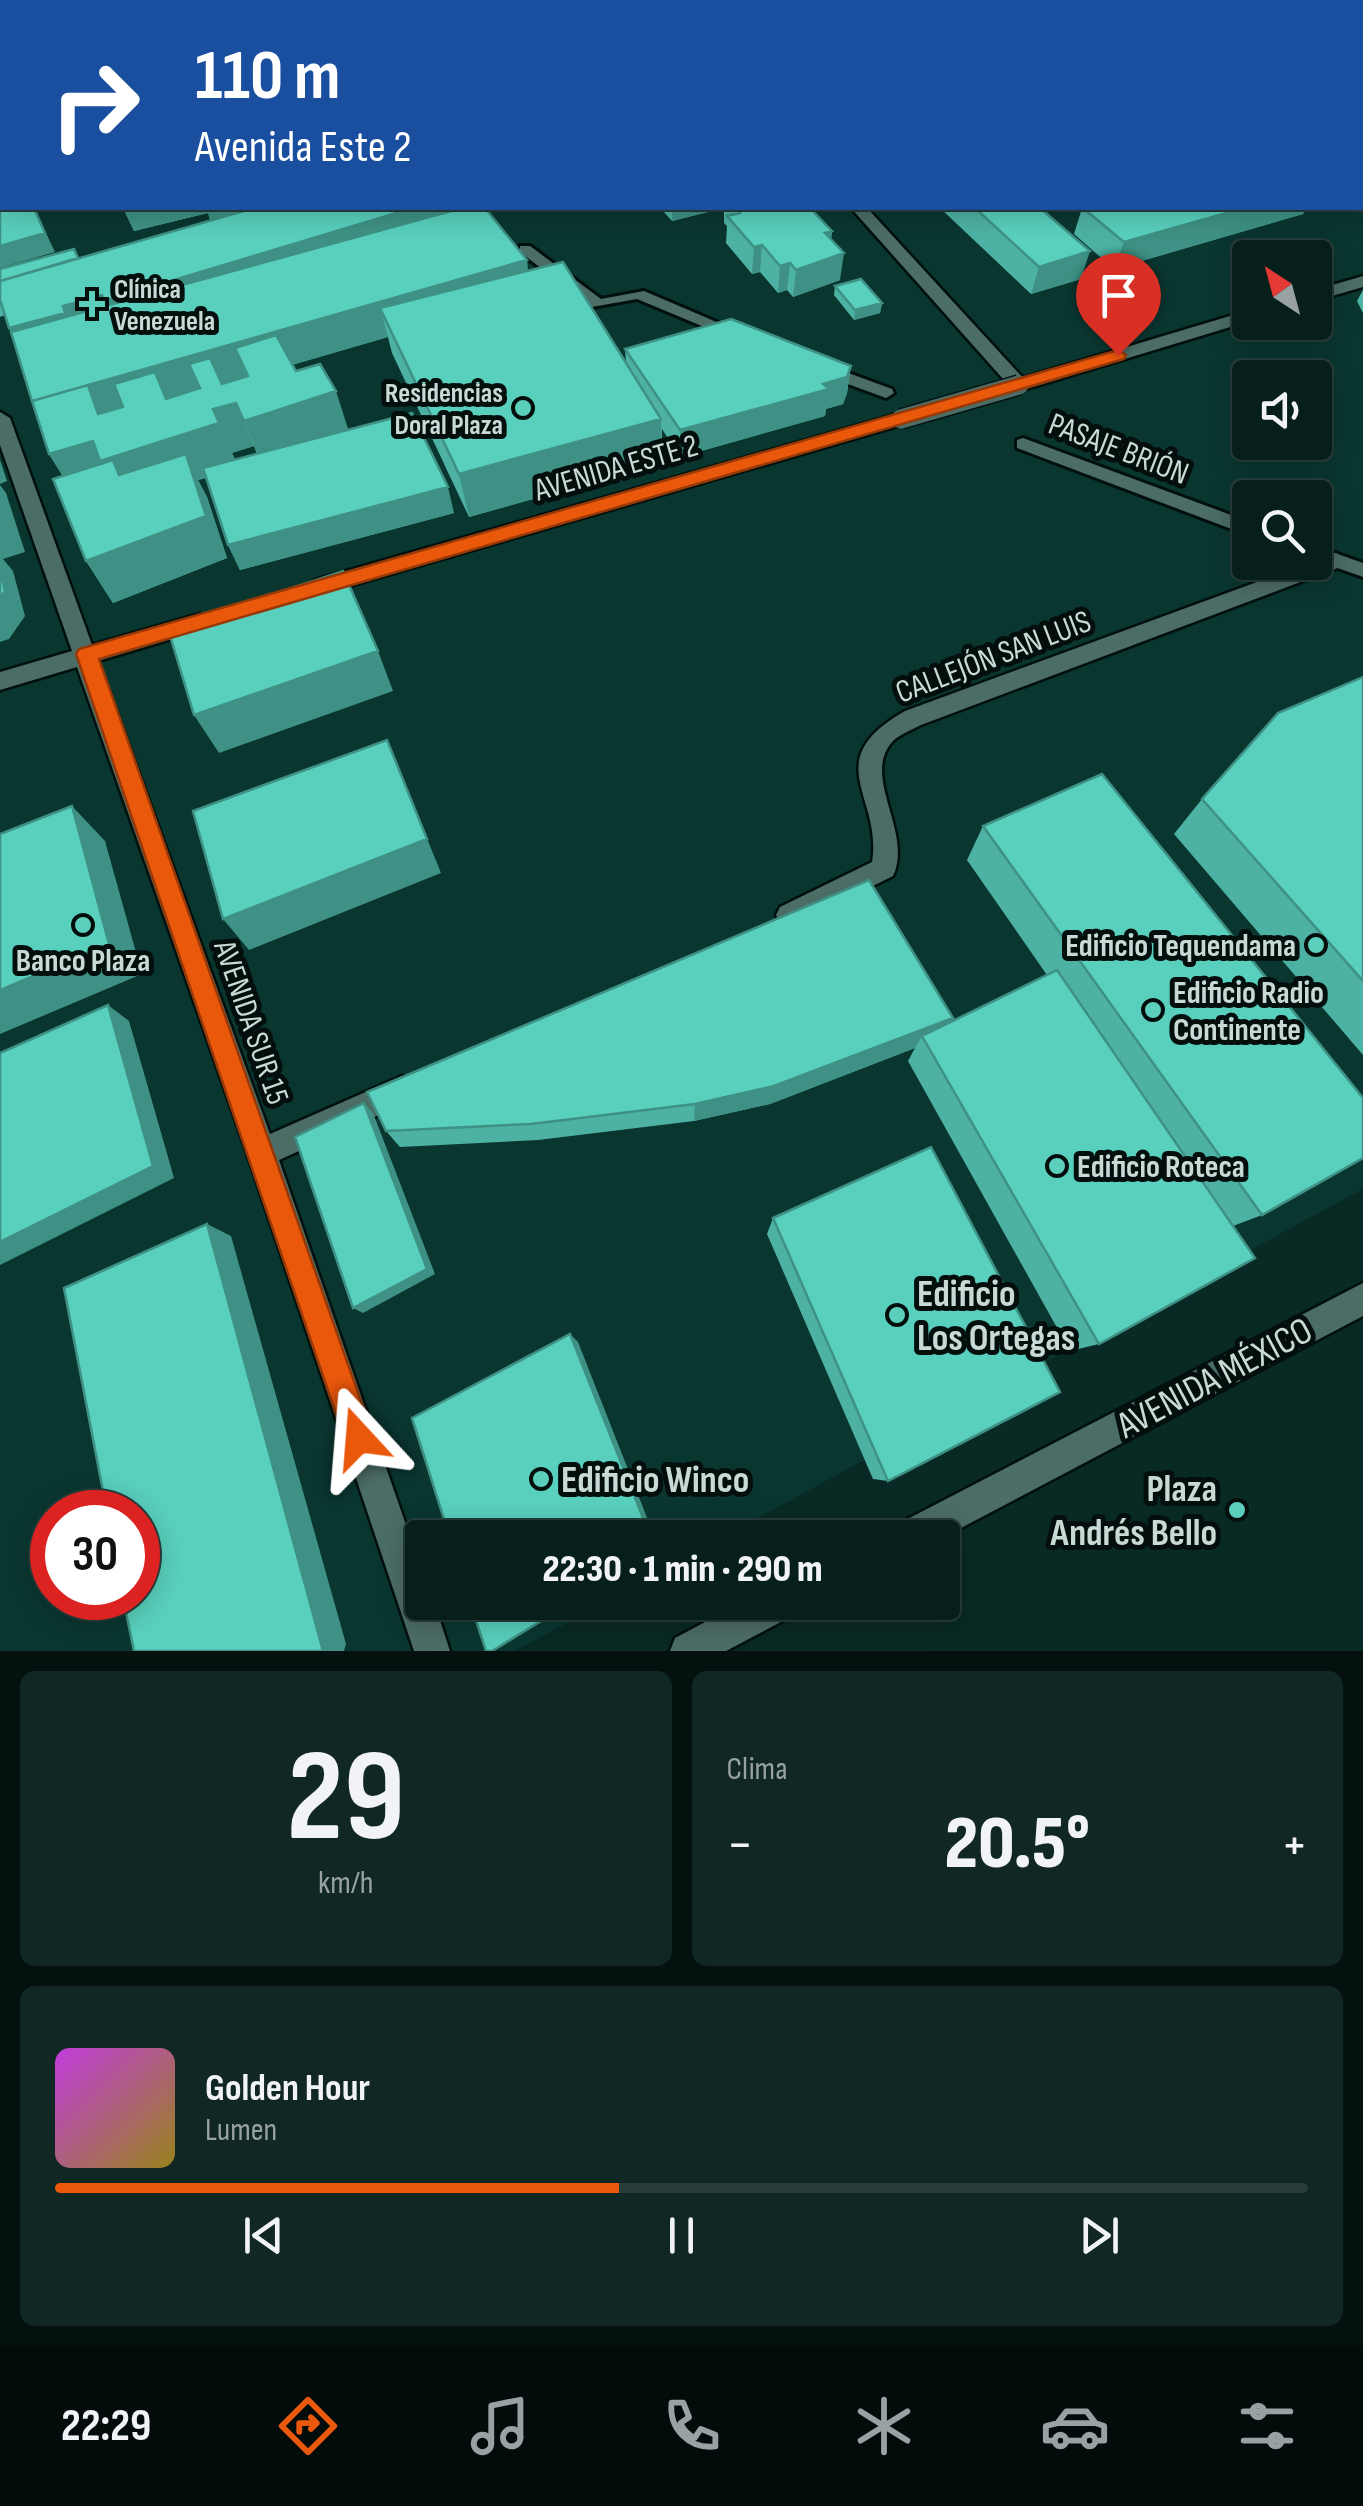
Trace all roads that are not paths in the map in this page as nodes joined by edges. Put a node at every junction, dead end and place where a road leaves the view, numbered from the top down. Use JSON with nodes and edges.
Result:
{"nodes":[{"id":1,"x":861,"y":210,"type":"edge"},
{"id":2,"x":525,"y":250,"type":"edge"},
{"id":3,"x":1363,"y":281,"type":"edge"},
{"id":4,"x":1332,"y":291,"type":"edge"},
{"id":5,"x":1232,"y":320,"type":"edge"},
{"id":6,"x":754,"y":340,"type":"edge"},
{"id":7,"x":804,"y":360,"type":"edge"},
{"id":8,"x":1018,"y":385,"type":"junction"},
{"id":9,"x":886,"y":393,"type":"dead end"},
{"id":10,"x":0,"y":418,"type":"edge"},
{"id":11,"x":1024,"y":444,"type":"dead end"},
{"id":12,"x":1232,"y":522,"type":"edge"},
{"id":13,"x":1332,"y":560,"type":"edge"},
{"id":14,"x":1363,"y":570,"type":"edge"},
{"id":15,"x":1269,"y":580,"type":"edge"},
{"id":16,"x":295,"y":594,"type":"edge"},
{"id":17,"x":219,"y":616,"type":"edge"},
{"id":18,"x":87,"y":654,"type":"junction"},
{"id":19,"x":0,"y":681,"type":"edge"},
{"id":20,"x":762,"y":927,"type":"edge"},
{"id":21,"x":422,"y":1080,"type":"edge"},
{"id":22,"x":262,"y":1153,"type":"junction"},
{"id":23,"x":1363,"y":1299,"type":"edge"},
{"id":24,"x":940,"y":1520,"type":"edge"},
{"id":25,"x":747,"y":1620,"type":"edge"},
{"id":26,"x":432,"y":1651,"type":"edge"},
{"id":27,"x":688,"y":1651,"type":"edge"}],
"edges":[{"from":1,"to":8,"type":"street"},
{"from":2,"to":6,"type":"lane"},
{"from":3,"to":4,"type":"street"},
{"from":5,"to":8,"type":"street","name":"AVENIDA ESTE 2"},
{"from":7,"to":9,"type":"lane"},
{"from":8,"to":16,"type":"street","name":"AVENIDA ESTE 2","bridge":true},
{"from":10,"to":18,"type":"street","name":"AVENIDA SUR 15"},
{"from":11,"to":12,"type":"lane","name":"PASAJE BRIÓN"},
{"from":13,"to":14,"type":"lane"},
{"from":15,"to":20,"type":"street","name":"CALLEJÓN SAN LUIS"},
{"from":17,"to":18,"type":"street"},
{"from":18,"to":19,"type":"street"},
{"from":18,"to":22,"type":"street","name":"AVENIDA SUR 15"},
{"from":21,"to":22,"type":"street"},
{"from":22,"to":26,"type":"street","name":"AVENIDA SUR 15"},
{"from":23,"to":24,"type":"street","name":"AVENIDA MÉXICO"},
{"from":25,"to":27,"type":"street"}]}
